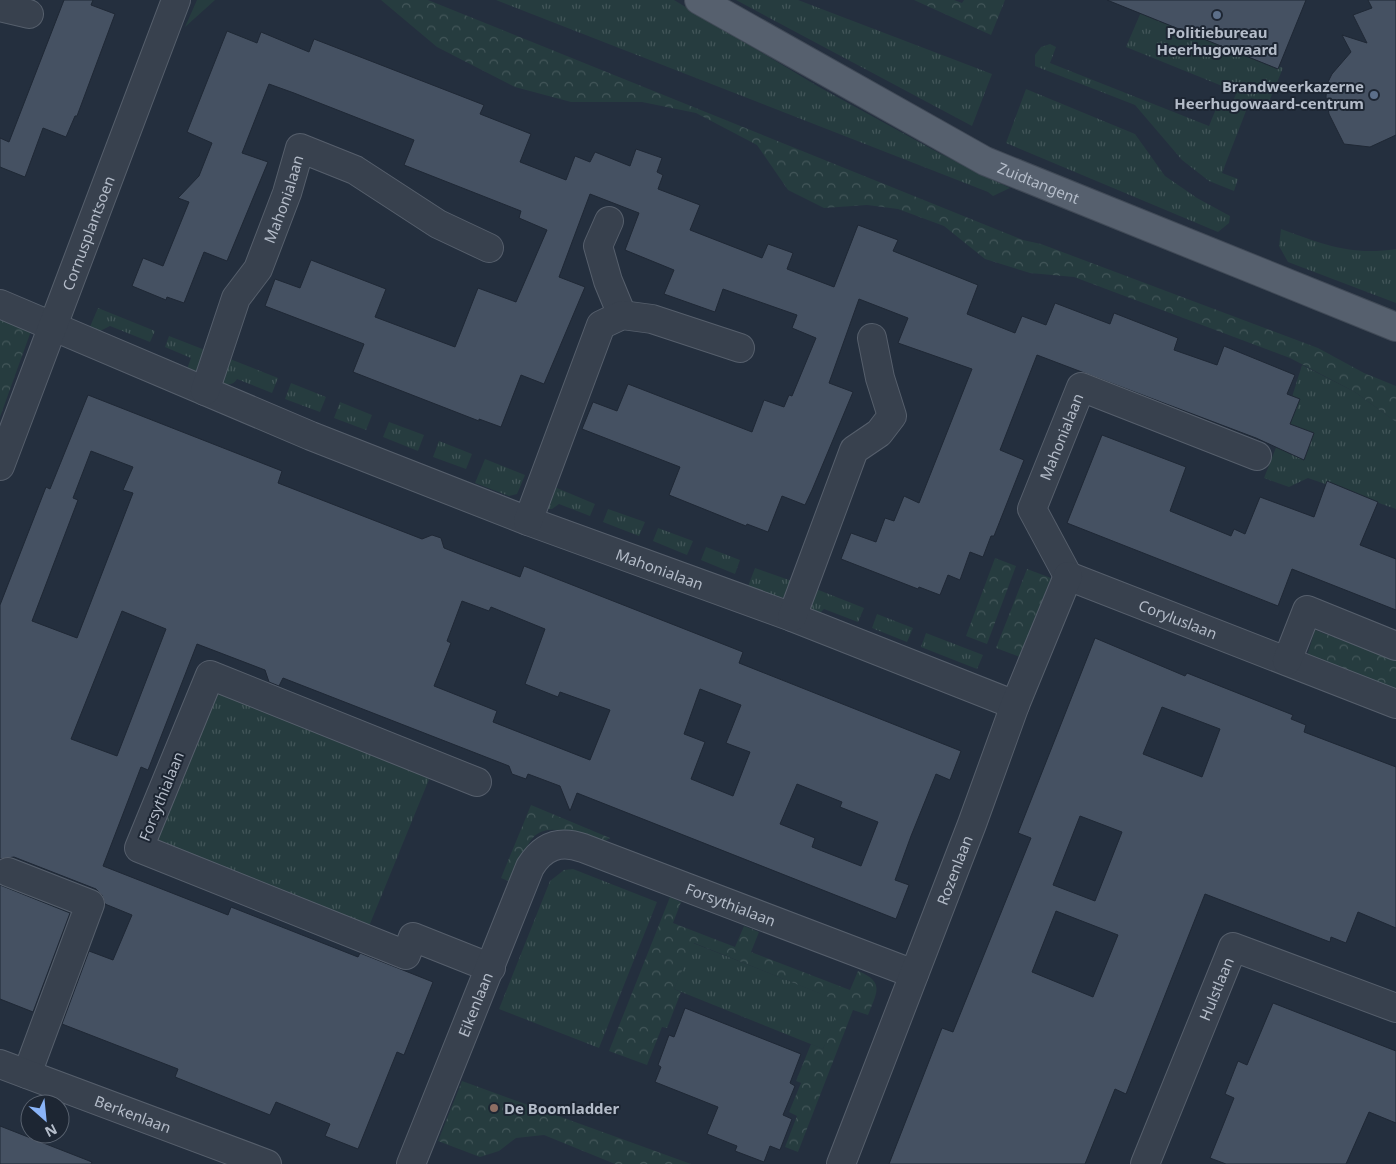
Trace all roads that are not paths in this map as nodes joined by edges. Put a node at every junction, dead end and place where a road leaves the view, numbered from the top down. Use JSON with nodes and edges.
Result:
{"nodes":[{"id":1,"x":176,"y":0,"type":"edge"},
{"id":2,"x":699,"y":0,"type":"edge"},
{"id":3,"x":0,"y":6,"type":"edge"},
{"id":4,"x":29,"y":14,"type":"dead end"},
{"id":5,"x":609,"y":221,"type":"dead end"},
{"id":6,"x":488,"y":248,"type":"dead end"},
{"id":7,"x":0,"y":304,"type":"edge"},
{"id":8,"x":622,"y":315,"type":"junction"},
{"id":9,"x":53,"y":327,"type":"junction"},
{"id":10,"x":1396,"y":327,"type":"edge"},
{"id":11,"x":872,"y":338,"type":"dead end"},
{"id":12,"x":740,"y":348,"type":"dead end"},
{"id":13,"x":205,"y":390,"type":"junction"},
{"id":14,"x":1257,"y":456,"type":"dead end"},
{"id":15,"x":0,"y":466,"type":"edge"},
{"id":16,"x":528,"y":521,"type":"junction"},
{"id":17,"x":1068,"y":576,"type":"junction"},
{"id":18,"x":792,"y":617,"type":"junction"},
{"id":19,"x":1396,"y":646,"type":"edge"},
{"id":20,"x":1287,"y":661,"type":"junction"},
{"id":21,"x":1396,"y":704,"type":"edge"},
{"id":22,"x":1014,"y":705,"type":"junction"},
{"id":23,"x":477,"y":782,"type":"dead end"},
{"id":24,"x":546,"y":849,"type":"joint"},
{"id":25,"x":8,"y":872,"type":"dead end"},
{"id":26,"x":490,"y":968,"type":"junction"},
{"id":27,"x":914,"y":974,"type":"junction"},
{"id":28,"x":1396,"y":1008,"type":"edge"},
{"id":29,"x":0,"y":1064,"type":"edge"},
{"id":30,"x":27,"y":1074,"type":"junction"},
{"id":31,"x":267,"y":1164,"type":"edge"},
{"id":32,"x":411,"y":1164,"type":"edge"},
{"id":33,"x":841,"y":1164,"type":"edge"},
{"id":34,"x":1145,"y":1164,"type":"edge"}],
"edges":[{"from":1,"to":9,"type":"street","name":"Cornusplantsoen"},
{"from":2,"to":10,"type":"main road","name":"Zuidtangent"},
{"from":3,"to":4,"type":"street"},
{"from":5,"to":8,"type":"street"},
{"from":6,"to":13,"type":"street","name":"Mahonialaan"},
{"from":7,"to":9,"type":"street","name":"Mahonialaan"},
{"from":8,"to":12,"type":"street"},
{"from":8,"to":16,"type":"street"},
{"from":9,"to":13,"type":"street","name":"Mahonialaan"},
{"from":9,"to":15,"type":"street","name":"Cornusplantsoen"},
{"from":11,"to":18,"type":"street"},
{"from":13,"to":16,"type":"street","name":"Mahonialaan"},
{"from":14,"to":17,"type":"street","name":"Mahonialaan"},
{"from":16,"to":18,"type":"street","name":"Mahonialaan"},
{"from":17,"to":20,"type":"street","name":"Coryluslaan"},
{"from":17,"to":22,"type":"street","name":"Rozenlaan"},
{"from":18,"to":22,"type":"street","name":"Mahonialaan"},
{"from":19,"to":20,"type":"street"},
{"from":20,"to":21,"type":"street","name":"Coryluslaan"},
{"from":22,"to":27,"type":"street","name":"Rozenlaan"},
{"from":23,"to":26,"type":"street","name":"Forsythialaan"},
{"from":24,"to":26,"type":"street","name":"Eikenlaan"},
{"from":24,"to":27,"type":"street","name":"Forsythialaan"},
{"from":25,"to":30,"type":"street"},
{"from":26,"to":32,"type":"street","name":"Eikenlaan"},
{"from":27,"to":33,"type":"street","name":"Rozenlaan"},
{"from":28,"to":34,"type":"street","name":"Hulstlaan"},
{"from":29,"to":30,"type":"street","name":"Berkenlaan"},
{"from":30,"to":31,"type":"street","name":"Berkenlaan"}]}
